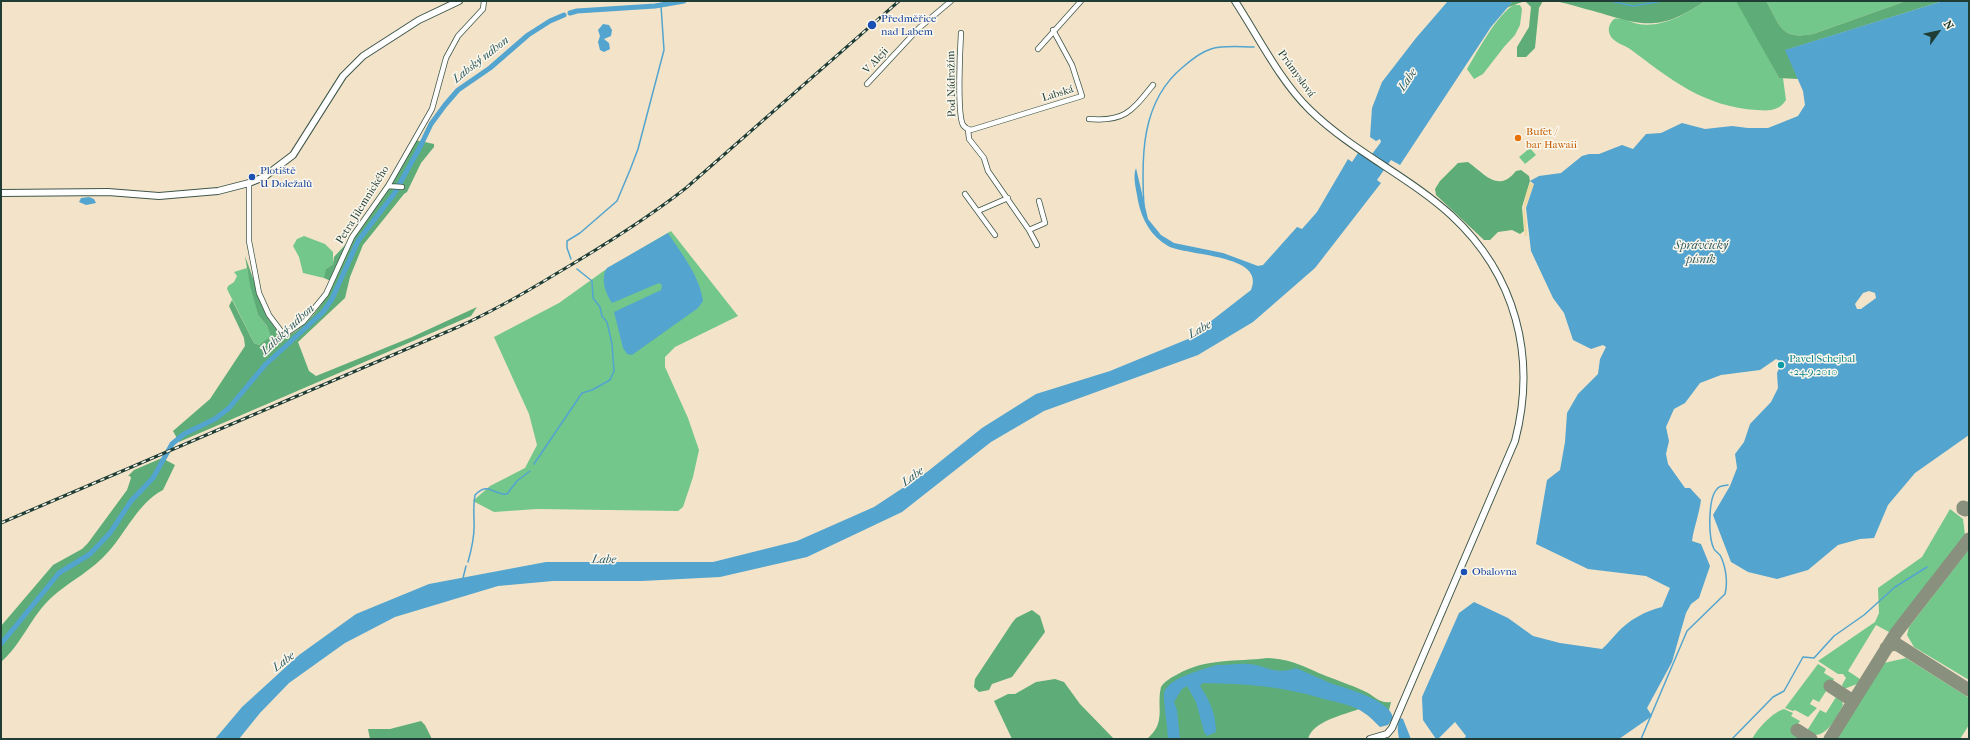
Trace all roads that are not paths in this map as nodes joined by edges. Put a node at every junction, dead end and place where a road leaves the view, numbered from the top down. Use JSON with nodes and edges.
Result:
{"nodes":[{"id":1,"x":459,"y":1,"type":"edge"},
{"id":2,"x":484,"y":1,"type":"edge"},
{"id":3,"x":951,"y":1,"type":"edge"},
{"id":4,"x":1081,"y":1,"type":"edge"},
{"id":5,"x":1235,"y":1,"type":"edge"},
{"id":6,"x":1053,"y":30,"type":"junction"},
{"id":7,"x":961,"y":33,"type":"dead end"},
{"id":8,"x":1038,"y":49,"type":"dead end"},
{"id":9,"x":867,"y":84,"type":"dead end"},
{"id":10,"x":1153,"y":85,"type":"dead end"},
{"id":11,"x":1089,"y":119,"type":"dead end"},
{"id":12,"x":970,"y":129,"type":"junction"},
{"id":13,"x":249,"y":183,"type":"junction"},
{"id":14,"x":390,"y":186,"type":"junction"},
{"id":15,"x":402,"y":187,"type":"dead end"},
{"id":16,"x":1,"y":193,"type":"edge"},
{"id":17,"x":965,"y":194,"type":"dead end"},
{"id":18,"x":1008,"y":198,"type":"junction"},
{"id":19,"x":1039,"y":201,"type":"dead end"},
{"id":20,"x":978,"y":211,"type":"junction"},
{"id":21,"x":1029,"y":230,"type":"junction"},
{"id":22,"x":995,"y":236,"type":"dead end"},
{"id":23,"x":1037,"y":245,"type":"dead end"},
{"id":24,"x":1370,"y":739,"type":"edge"}],
"edges":[{"from":1,"to":13,"type":"street"},
{"from":2,"to":14,"type":"street","name":"Petra Jilemnického"},
{"from":3,"to":9,"type":"street","name":"V Aleji"},
{"from":4,"to":6,"type":"street"},
{"from":5,"to":24,"type":"street","name":"Průmyslová"},
{"from":6,"to":8,"type":"street"},
{"from":6,"to":12,"type":"street","name":"Labská"},
{"from":7,"to":12,"type":"street","name":"Pod Nádražím"},
{"from":10,"to":11,"type":"street"},
{"from":12,"to":18,"type":"street"},
{"from":13,"to":14,"type":"street","name":"Petra Jilemnického"},
{"from":13,"to":16,"type":"street"},
{"from":14,"to":15,"type":"street"},
{"from":17,"to":20,"type":"street"},
{"from":18,"to":20,"type":"street"},
{"from":18,"to":21,"type":"street"},
{"from":19,"to":21,"type":"street"},
{"from":20,"to":22,"type":"street"},
{"from":21,"to":23,"type":"street"}]}
